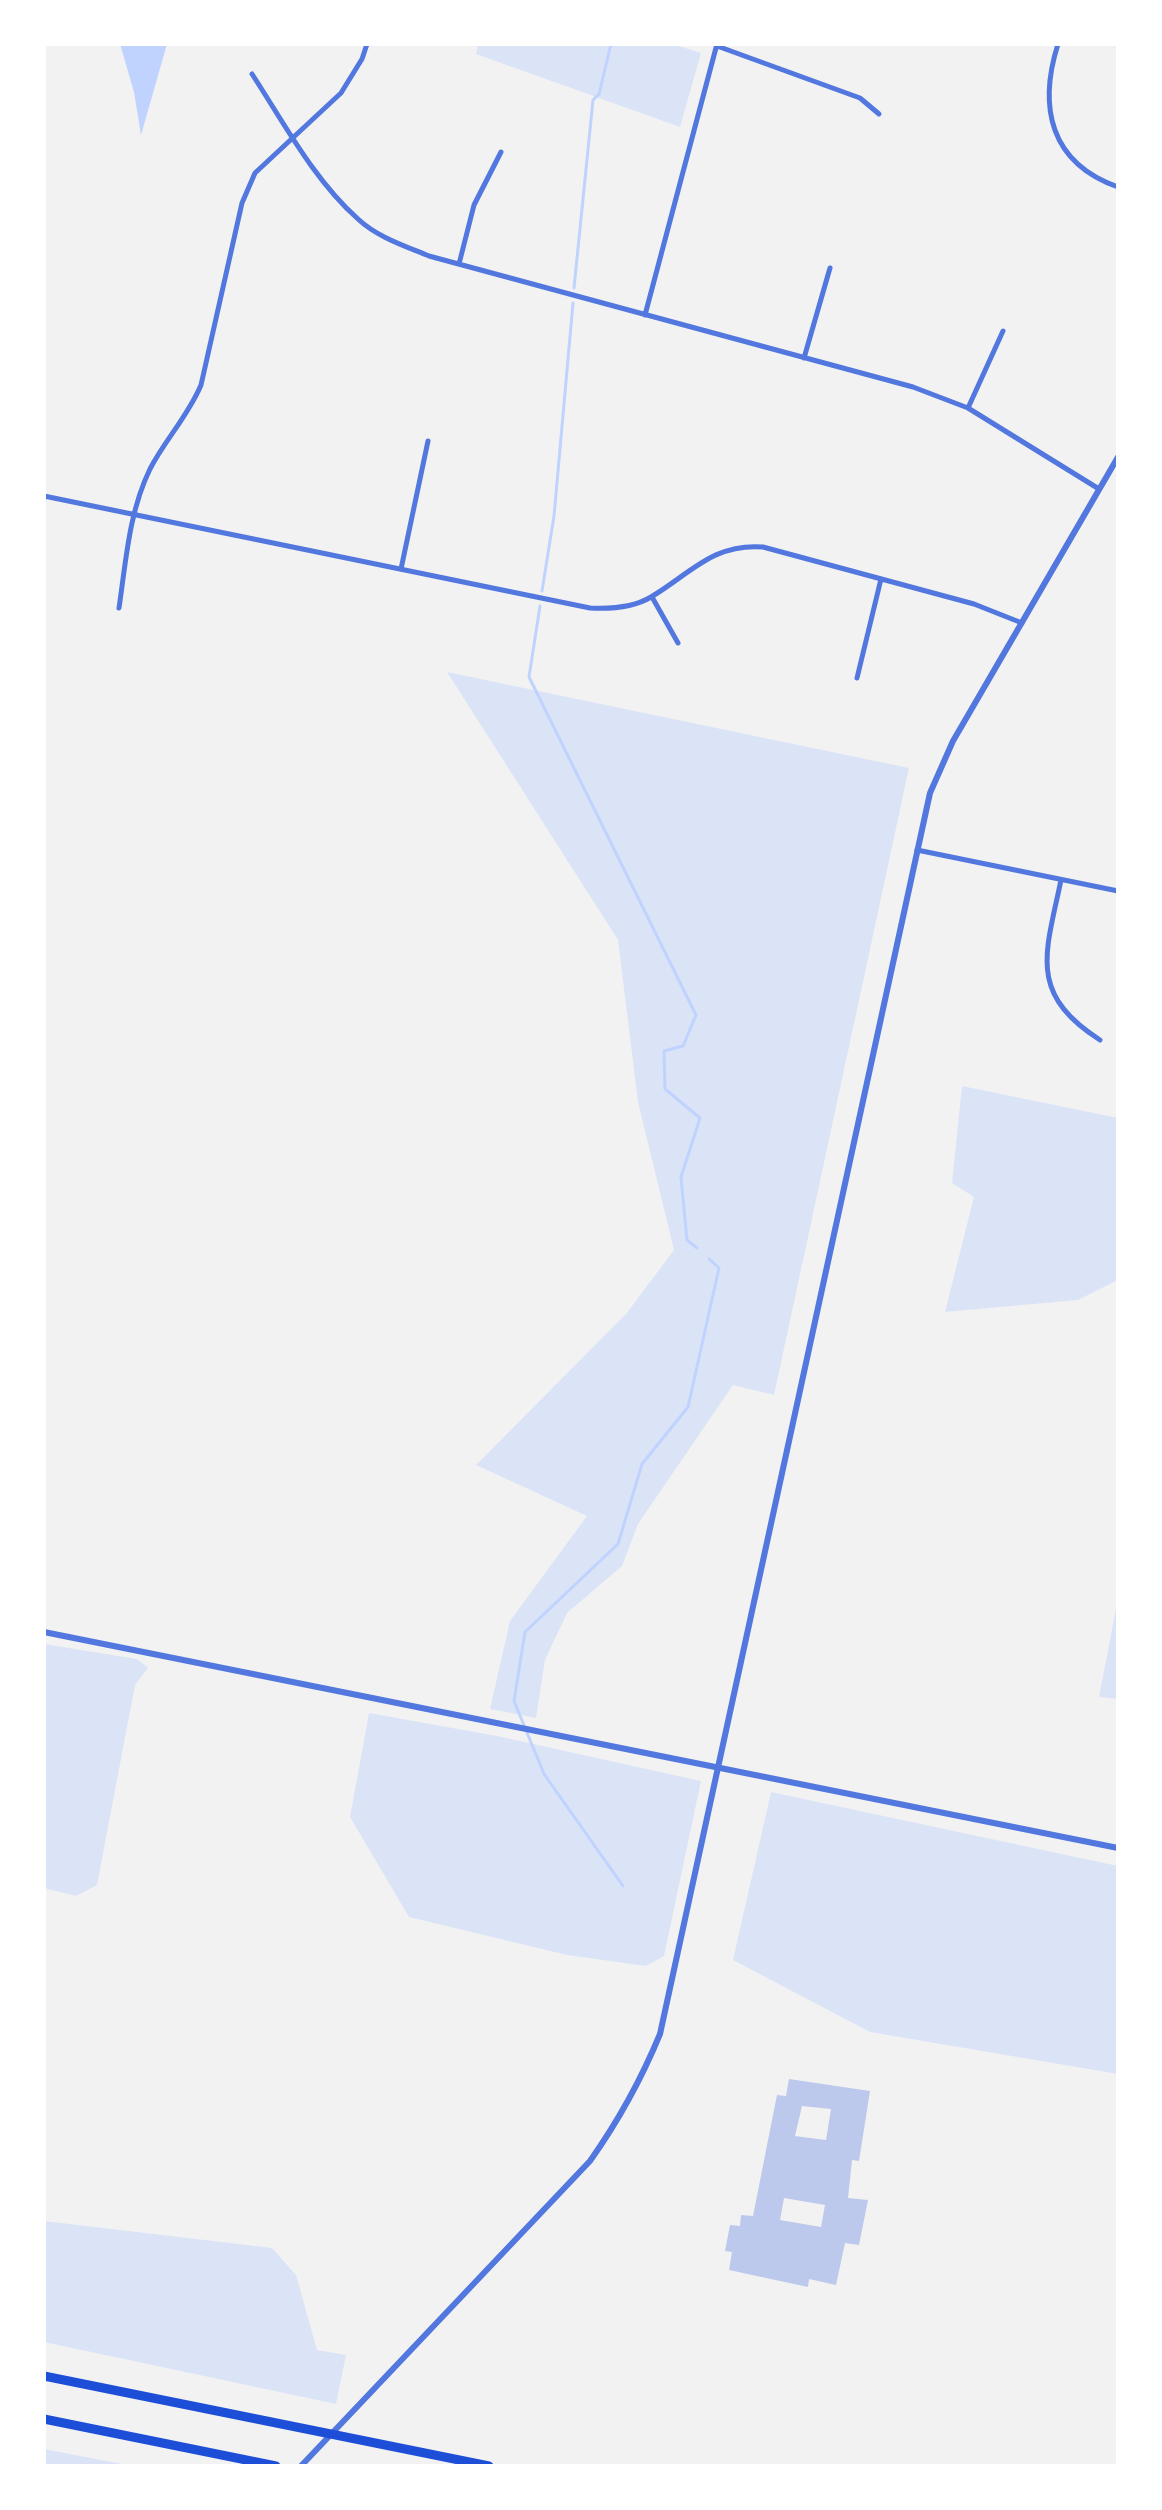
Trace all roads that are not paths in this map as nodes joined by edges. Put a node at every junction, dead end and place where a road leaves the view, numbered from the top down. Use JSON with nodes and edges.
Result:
{"nodes":[{"id":1,"x":367,"y":44,"type":"edge"},
{"id":2,"x":1058,"y":44,"type":"edge"},
{"id":3,"x":717,"y":45,"type":"edge"},
{"id":4,"x":252,"y":74,"type":"dead end"},
{"id":5,"x":879,"y":114,"type":"dead end"},
{"id":6,"x":293,"y":136,"type":"junction"},
{"id":7,"x":501,"y":152,"type":"dead end"},
{"id":8,"x":1118,"y":187,"type":"edge"},
{"id":9,"x":459,"y":264,"type":"junction"},
{"id":10,"x":830,"y":268,"type":"dead end"},
{"id":11,"x":645,"y":315,"type":"junction"},
{"id":12,"x":1003,"y":331,"type":"dead end"},
{"id":13,"x":804,"y":358,"type":"junction"},
{"id":14,"x":968,"y":408,"type":"junction"},
{"id":15,"x":428,"y":441,"type":"dead end"},
{"id":16,"x":1118,"y":457,"type":"edge"},
{"id":17,"x":1099,"y":489,"type":"junction"},
{"id":18,"x":44,"y":496,"type":"edge"},
{"id":19,"x":134,"y":513,"type":"junction"},
{"id":20,"x":401,"y":569,"type":"junction"},
{"id":21,"x":881,"y":579,"type":"junction"},
{"id":22,"x":652,"y":597,"type":"junction"},
{"id":23,"x":119,"y":608,"type":"dead end"},
{"id":24,"x":1022,"y":623,"type":"junction"},
{"id":25,"x":678,"y":643,"type":"dead end"},
{"id":26,"x":857,"y":678,"type":"dead end"},
{"id":27,"x":917,"y":850,"type":"junction"},
{"id":28,"x":1061,"y":880,"type":"junction"},
{"id":29,"x":1118,"y":891,"type":"edge"},
{"id":30,"x":1100,"y":1040,"type":"dead end"},
{"id":31,"x":44,"y":1632,"type":"edge"},
{"id":32,"x":718,"y":1768,"type":"junction"},
{"id":33,"x":1118,"y":1848,"type":"edge"},
{"id":34,"x":44,"y":2376,"type":"edge"},
{"id":35,"x":44,"y":2419,"type":"edge"},
{"id":36,"x":276,"y":2466,"type":"edge"},
{"id":37,"x":301,"y":2466,"type":"edge"},
{"id":38,"x":489,"y":2466,"type":"edge"}],
"edges":[{"from":1,"to":6,"type":"street"},
{"from":2,"to":8,"type":"street"},
{"from":3,"to":5,"type":"street"},
{"from":3,"to":11,"type":"street"},
{"from":4,"to":6,"type":"street"},
{"from":6,"to":9,"type":"street"},
{"from":6,"to":19,"type":"street"},
{"from":7,"to":9,"type":"street"},
{"from":9,"to":11,"type":"street"},
{"from":10,"to":13,"type":"street"},
{"from":11,"to":13,"type":"street"},
{"from":12,"to":14,"type":"street"},
{"from":13,"to":14,"type":"street"},
{"from":14,"to":17,"type":"street"},
{"from":15,"to":20,"type":"street"},
{"from":16,"to":17,"type":"street"},
{"from":17,"to":24,"type":"street"},
{"from":18,"to":19,"type":"street"},
{"from":19,"to":20,"type":"street"},
{"from":19,"to":23,"type":"street"},
{"from":20,"to":22,"type":"street"},
{"from":21,"to":22,"type":"street"},
{"from":21,"to":24,"type":"street"},
{"from":21,"to":26,"type":"street"},
{"from":22,"to":25,"type":"street"},
{"from":24,"to":27,"type":"street"},
{"from":27,"to":28,"type":"street"},
{"from":27,"to":32,"type":"street"},
{"from":28,"to":29,"type":"street"},
{"from":28,"to":30,"type":"street"},
{"from":31,"to":32,"type":"street"},
{"from":32,"to":33,"type":"street"},
{"from":32,"to":37,"type":"street"},
{"from":34,"to":38,"type":"highway"},
{"from":35,"to":36,"type":"highway"}]}
